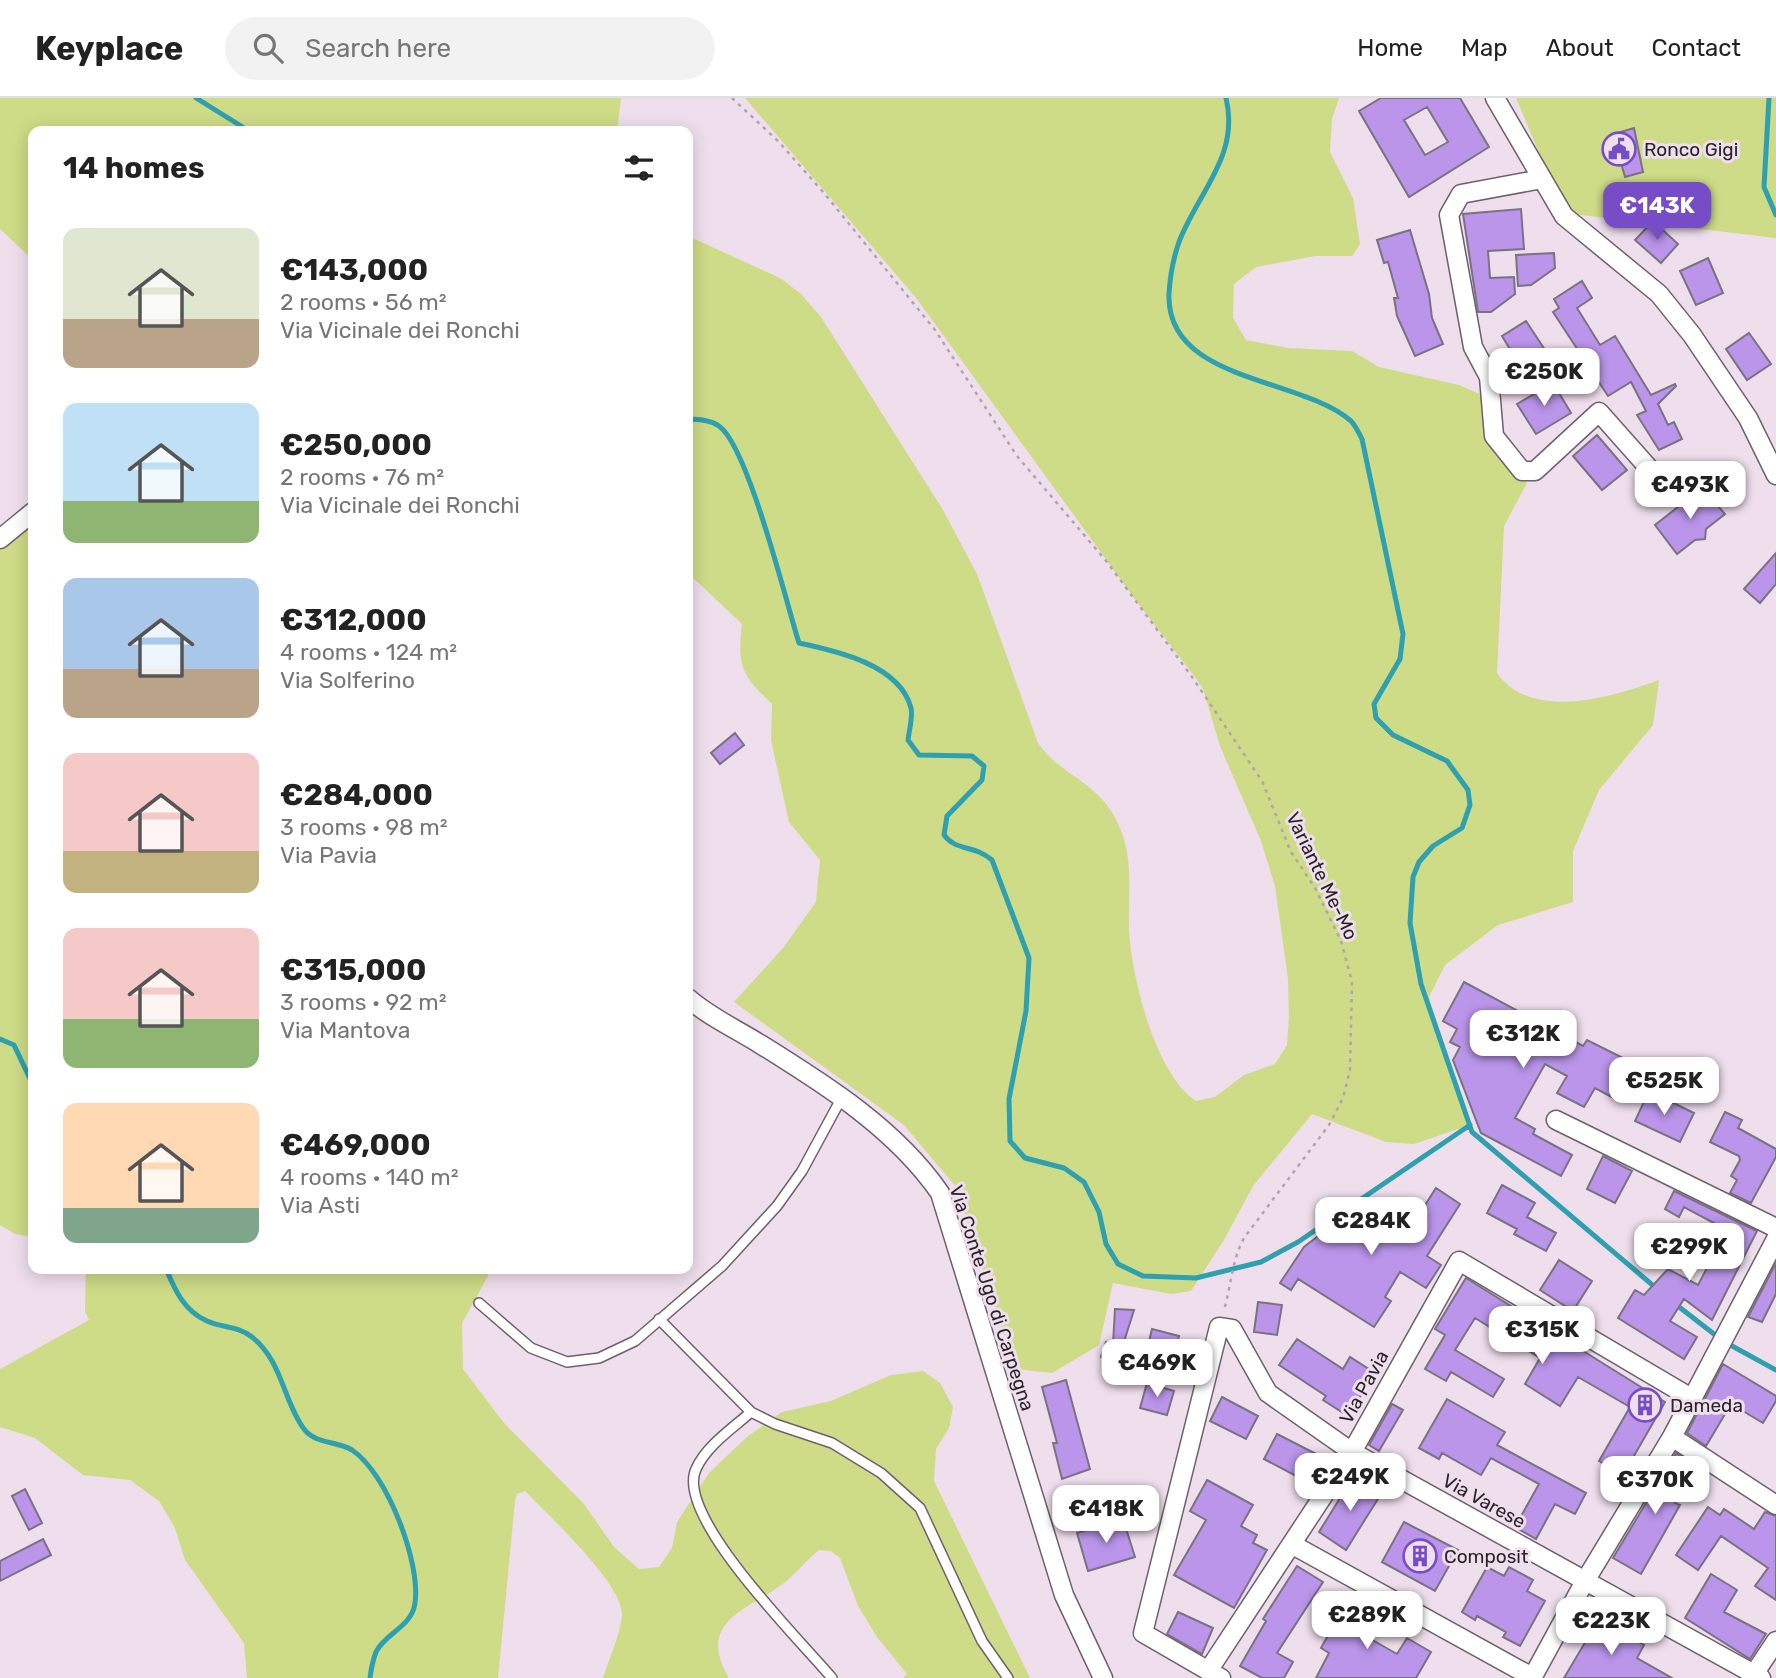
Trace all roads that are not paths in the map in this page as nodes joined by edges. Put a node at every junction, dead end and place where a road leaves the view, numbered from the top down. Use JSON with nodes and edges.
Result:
{"nodes":[{"id":1,"x":1496,"y":98,"type":"edge"},
{"id":2,"x":1542,"y":179,"type":"junction"},
{"id":3,"x":1776,"y":475,"type":"edge"},
{"id":4,"x":1670,"y":492,"type":"dead end"},
{"id":5,"x":28,"y":516,"type":"edge"},
{"id":6,"x":0,"y":539,"type":"edge"},
{"id":7,"x":693,"y":1001,"type":"edge"},
{"id":8,"x":841,"y":1099,"type":"junction"},
{"id":9,"x":1556,"y":1120,"type":"dead end"},
{"id":10,"x":1776,"y":1228,"type":"edge"},
{"id":11,"x":1776,"y":1239,"type":"edge"},
{"id":12,"x":479,"y":1303,"type":"dead end"},
{"id":13,"x":659,"y":1319,"type":"junction"},
{"id":14,"x":1693,"y":1399,"type":"junction"},
{"id":15,"x":751,"y":1412,"type":"junction"},
{"id":16,"x":1672,"y":1437,"type":"junction"},
{"id":17,"x":1352,"y":1452,"type":"junction"},
{"id":18,"x":1776,"y":1505,"type":"edge"},
{"id":19,"x":1293,"y":1545,"type":"junction"},
{"id":20,"x":1585,"y":1581,"type":"junction"},
{"id":21,"x":1776,"y":1641,"type":"edge"},
{"id":22,"x":1214,"y":1674,"type":"edge"},
{"id":23,"x":1758,"y":1676,"type":"edge"},
{"id":24,"x":832,"y":1678,"type":"edge"},
{"id":25,"x":1007,"y":1678,"type":"edge"},
{"id":26,"x":1103,"y":1678,"type":"edge"},
{"id":27,"x":1532,"y":1678,"type":"edge"}],
"edges":[{"from":1,"to":2,"type":"street"},
{"from":2,"to":3,"type":"street"},
{"from":2,"to":4,"type":"street"},
{"from":5,"to":6,"type":"street"},
{"from":7,"to":8,"type":"street","name":"Via Conte Ugo di Carpegna"},
{"from":8,"to":13,"type":"lane"},
{"from":8,"to":26,"type":"street","name":"Via Conte Ugo di Carpegna"},
{"from":9,"to":10,"type":"street"},
{"from":11,"to":14,"type":"street"},
{"from":12,"to":13,"type":"lane"},
{"from":13,"to":15,"type":"lane"},
{"from":14,"to":16,"type":"street"},
{"from":14,"to":17,"type":"street","name":"Via Pavia"},
{"from":15,"to":24,"type":"lane"},
{"from":15,"to":25,"type":"lane"},
{"from":16,"to":18,"type":"street"},
{"from":16,"to":20,"type":"street"},
{"from":17,"to":19,"type":"street","name":"Via Pavia"},
{"from":17,"to":20,"type":"street","name":"Via Varese"},
{"from":17,"to":22,"type":"street","name":"Via Varese"},
{"from":19,"to":22,"type":"street","name":"Via Pavia"},
{"from":19,"to":27,"type":"street"},
{"from":20,"to":23,"type":"street","name":"Via Varese"},
{"from":20,"to":27,"type":"street"},
{"from":21,"to":23,"type":"street"}]}
